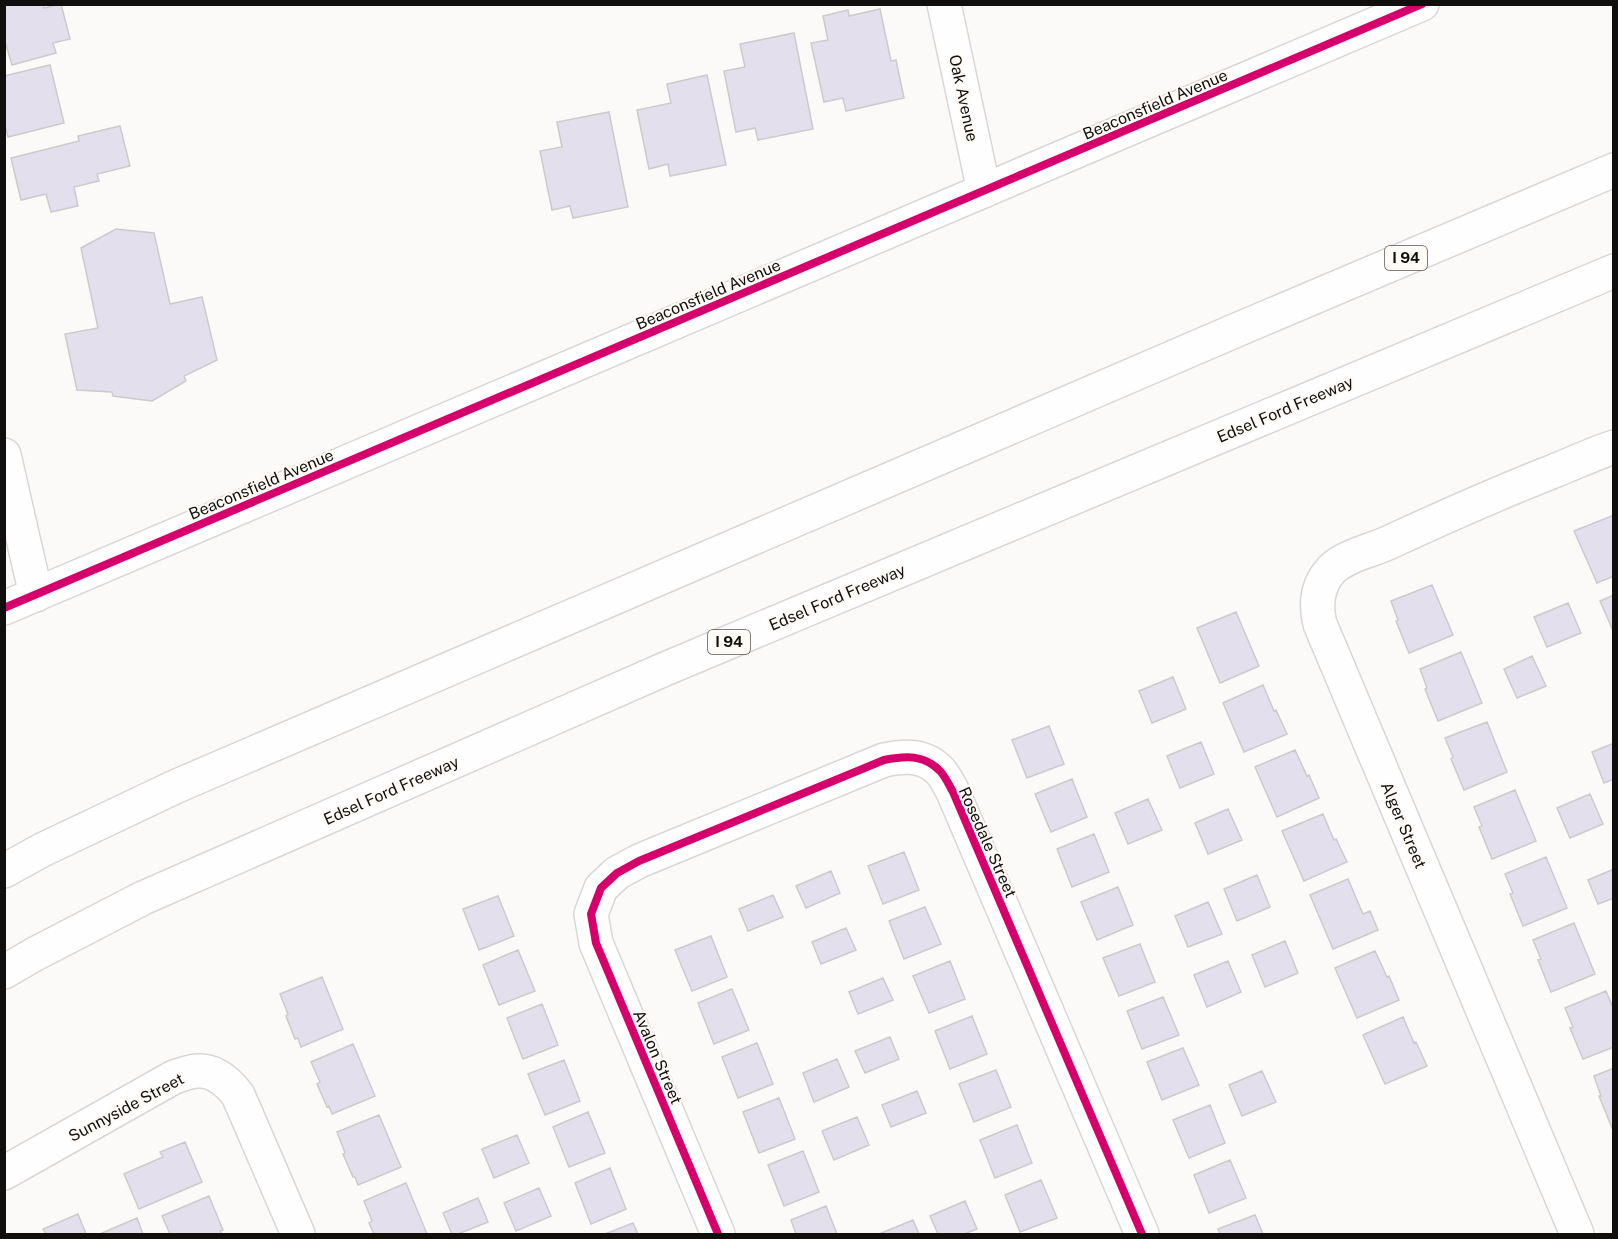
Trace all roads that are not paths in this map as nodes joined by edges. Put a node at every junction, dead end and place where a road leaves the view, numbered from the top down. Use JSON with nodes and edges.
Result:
{"nodes":[{"id":1,"x":944,"y":4,"type":"edge"},
{"id":2,"x":1422,"y":4,"type":"edge"},
{"id":3,"x":1614,"y":163,"type":"edge"},
{"id":4,"x":1614,"y":170,"type":"edge"},
{"id":5,"x":1579,"y":184,"type":"junction"},
{"id":6,"x":984,"y":191,"type":"junction"},
{"id":7,"x":1614,"y":271,"type":"edge"},
{"id":8,"x":1614,"y":447,"type":"edge"},
{"id":9,"x":4,"y":455,"type":"edge"},
{"id":10,"x":36,"y":595,"type":"junction"},
{"id":11,"x":4,"y":608,"type":"edge"},
{"id":12,"x":4,"y":871,"type":"edge"},
{"id":13,"x":601,"y":888,"type":"joint"},
{"id":14,"x":4,"y":972,"type":"edge"},
{"id":15,"x":4,"y":1173,"type":"edge"},
{"id":16,"x":298,"y":1234,"type":"edge"},
{"id":17,"x":718,"y":1234,"type":"edge"},
{"id":18,"x":1142,"y":1234,"type":"edge"},
{"id":19,"x":1577,"y":1234,"type":"edge"}],
"edges":[{"from":1,"to":6,"type":"main road","name":"Oak Avenue"},
{"from":2,"to":6,"type":"main road","name":"Beaconsfield Avenue"},
{"from":3,"to":5,"type":"main road"},
{"from":4,"to":5,"type":"main road","number":"I 94"},
{"from":5,"to":12,"type":"main road","number":"I 94"},
{"from":6,"to":10,"type":"main road","name":"Beaconsfield Avenue"},
{"from":7,"to":14,"type":"main road","name":"Edsel Ford Freeway","number":"I 94"},
{"from":8,"to":19,"type":"main road","name":"Alger Street"},
{"from":9,"to":10,"type":"main road"},
{"from":10,"to":11,"type":"main road","name":"Beaconsfield Avenue"},
{"from":13,"to":17,"type":"main road","name":"Avalon Street"},
{"from":13,"to":18,"type":"main road","name":"Rosedale Street"},
{"from":15,"to":16,"type":"main road","name":"Sunnyside Street"}]}
